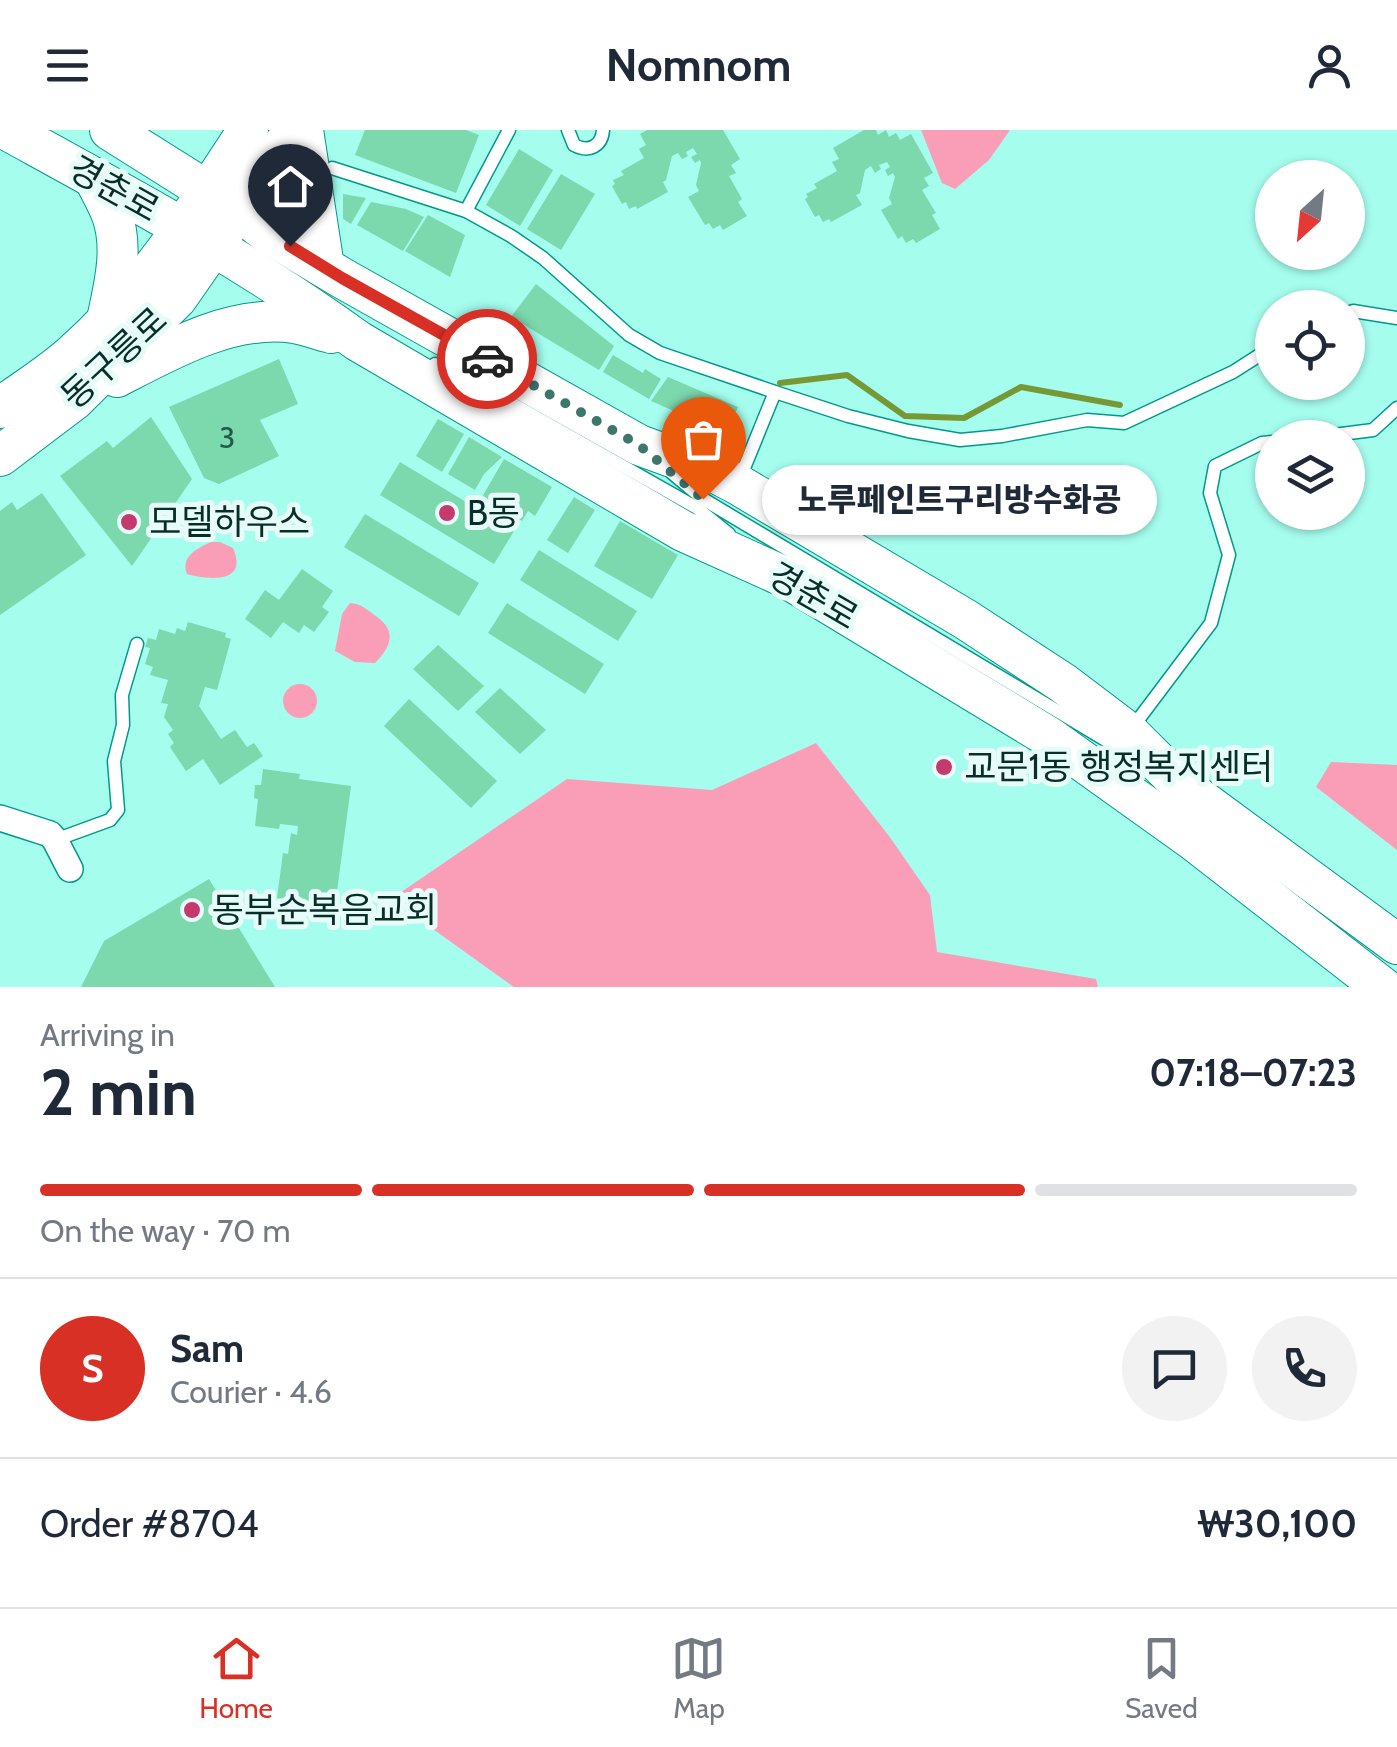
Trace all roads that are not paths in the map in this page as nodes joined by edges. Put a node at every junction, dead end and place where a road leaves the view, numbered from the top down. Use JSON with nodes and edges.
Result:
{"nodes":[{"id":1,"x":7,"y":130,"type":"edge"},
{"id":2,"x":110,"y":130,"type":"edge"},
{"id":3,"x":248,"y":130,"type":"edge"},
{"id":4,"x":294,"y":130,"type":"edge"},
{"id":5,"x":303,"y":130,"type":"edge"},
{"id":6,"x":509,"y":130,"type":"edge"},
{"id":7,"x":568,"y":130,"type":"edge"},
{"id":8,"x":604,"y":130,"type":"edge"},
{"id":9,"x":332,"y":168,"type":"dead end"},
{"id":10,"x":94,"y":178,"type":"junction"},
{"id":11,"x":223,"y":201,"type":"junction"},
{"id":12,"x":466,"y":211,"type":"junction"},
{"id":13,"x":200,"y":237,"type":"junction"},
{"id":14,"x":324,"y":267,"type":"junction"},
{"id":15,"x":1365,"y":313,"type":"edge"},
{"id":16,"x":1397,"y":318,"type":"edge"},
{"id":17,"x":107,"y":320,"type":"junction"},
{"id":18,"x":357,"y":334,"type":"junction"},
{"id":19,"x":420,"y":357,"type":"dead end"},
{"id":20,"x":1255,"y":358,"type":"edge"},
{"id":21,"x":7,"y":392,"type":"edge"},
{"id":22,"x":775,"y":392,"type":"junction"},
{"id":23,"x":74,"y":400,"type":"junction"},
{"id":24,"x":1397,"y":408,"type":"edge"},
{"id":25,"x":1365,"y":431,"type":"edge"},
{"id":26,"x":639,"y":445,"type":"junction"},
{"id":27,"x":1255,"y":446,"type":"edge"},
{"id":28,"x":0,"y":456,"type":"edge"},
{"id":29,"x":737,"y":484,"type":"junction"},
{"id":30,"x":785,"y":577,"type":"junction"},
{"id":31,"x":137,"y":644,"type":"dead end"},
{"id":32,"x":1128,"y":733,"type":"junction"},
{"id":33,"x":1181,"y":785,"type":"junction"},
{"id":34,"x":0,"y":818,"type":"edge"},
{"id":35,"x":55,"y":840,"type":"junction"},
{"id":36,"x":70,"y":869,"type":"dead end"},
{"id":37,"x":1397,"y":944,"type":"edge"},
{"id":38,"x":1382,"y":987,"type":"edge"}],
"edges":[{"from":1,"to":10,"type":"main road","name":"경춘로"},
{"from":2,"to":11,"type":"main road","name":"경춘로"},
{"from":3,"to":11,"type":"main road"},
{"from":4,"to":11,"type":"main road"},
{"from":5,"to":14,"type":"main road"},
{"from":6,"to":12,"type":"lane"},
{"from":7,"to":8,"type":"lane"},
{"from":9,"to":12,"type":"lane"},
{"from":10,"to":13,"type":"main road","name":"경춘로"},
{"from":10,"to":17,"type":"main road"},
{"from":11,"to":13,"type":"main road"},
{"from":11,"to":14,"type":"main road","name":"경춘로"},
{"from":12,"to":22,"type":"lane"},
{"from":13,"to":17,"type":"main road","name":"동구릉로"},
{"from":13,"to":18,"type":"main road","name":"경춘로"},
{"from":13,"to":23,"type":"main road","name":"동구릉로"},
{"from":14,"to":26,"type":"main road","name":"경춘로"},
{"from":15,"to":16,"type":"lane"},
{"from":17,"to":21,"type":"main road","name":"동구릉로"},
{"from":18,"to":23,"type":"main road"},
{"from":18,"to":30,"type":"main road","name":"경춘로"},
{"from":19,"to":30,"type":"lane"},
{"from":20,"to":22,"type":"lane"},
{"from":22,"to":29,"type":"lane"},
{"from":23,"to":28,"type":"main road","name":"동구릉로"},
{"from":24,"to":25,"type":"lane"},
{"from":26,"to":29,"type":"main road","name":"경춘로"},
{"from":26,"to":33,"type":"lane"},
{"from":27,"to":32,"type":"lane"},
{"from":29,"to":32,"type":"main road","name":"경춘로"},
{"from":30,"to":38,"type":"main road","name":"경춘로"},
{"from":31,"to":35,"type":"lane"},
{"from":32,"to":33,"type":"main road","name":"경춘로"},
{"from":33,"to":37,"type":"main road","name":"경춘로"},
{"from":34,"to":35,"type":"street"},
{"from":35,"to":36,"type":"street"}]}
